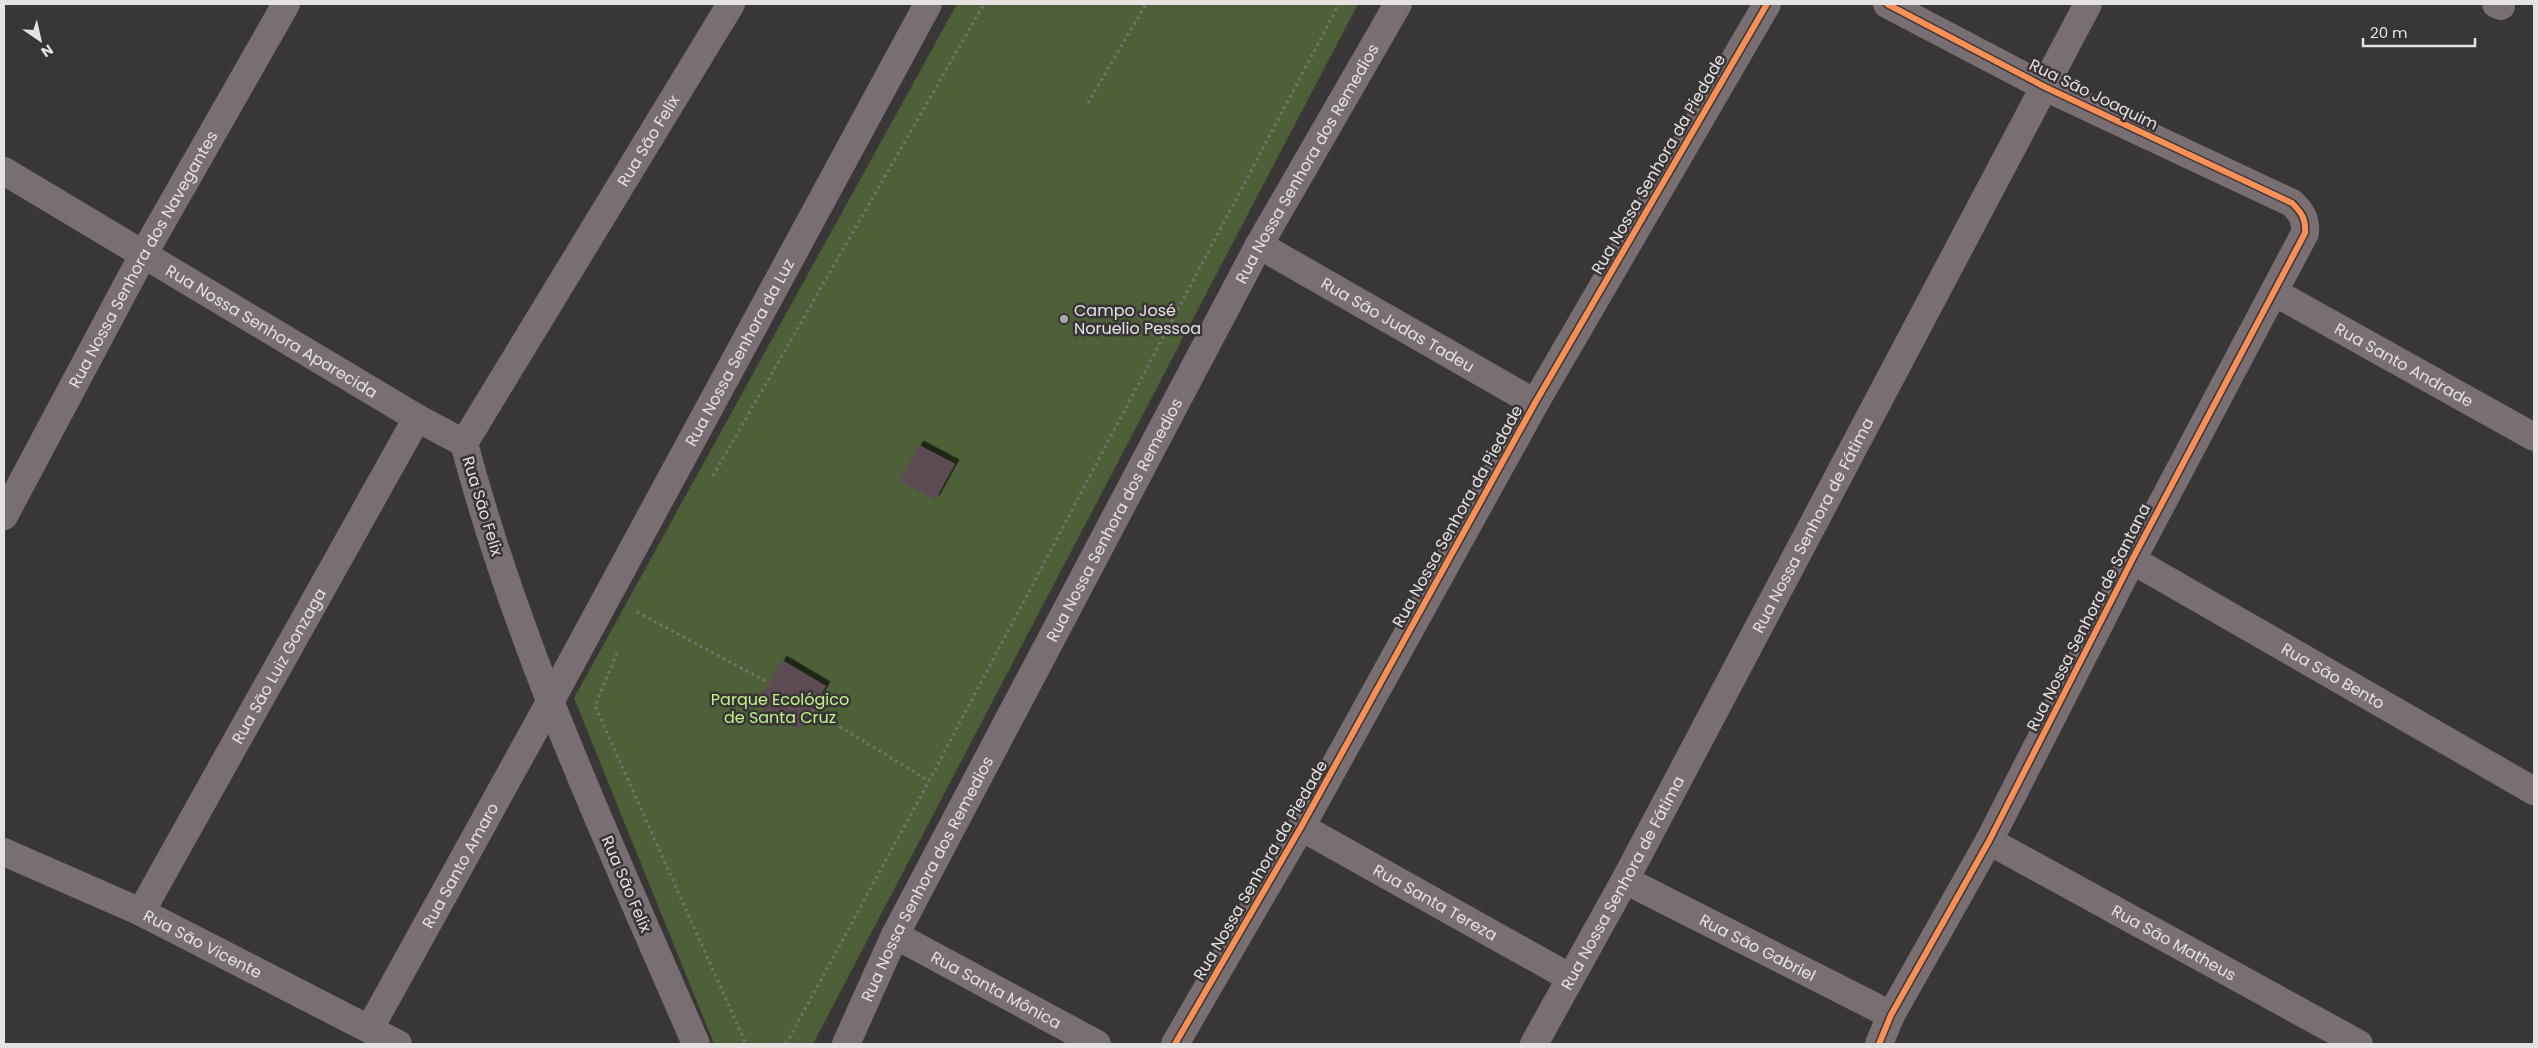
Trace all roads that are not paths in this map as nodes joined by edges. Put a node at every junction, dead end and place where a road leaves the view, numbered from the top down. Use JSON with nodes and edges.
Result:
{"nodes":[{"id":1,"x":286,"y":4,"type":"edge"},
{"id":2,"x":731,"y":4,"type":"edge"},
{"id":3,"x":928,"y":4,"type":"edge"},
{"id":4,"x":1398,"y":4,"type":"edge"},
{"id":5,"x":1767,"y":4,"type":"edge"},
{"id":6,"x":1887,"y":4,"type":"edge"},
{"id":7,"x":2088,"y":4,"type":"edge"},
{"id":8,"x":2045,"y":87,"type":"junction"},
{"id":9,"x":4,"y":171,"type":"edge"},
{"id":10,"x":2292,"y":203,"type":"joint"},
{"id":11,"x":1260,"y":246,"type":"junction"},
{"id":12,"x":143,"y":255,"type":"junction"},
{"id":13,"x":2274,"y":292,"type":"junction"},
{"id":14,"x":1535,"y":403,"type":"junction"},
{"id":15,"x":417,"y":418,"type":"junction"},
{"id":16,"x":2534,"y":437,"type":"edge"},
{"id":17,"x":464,"y":443,"type":"junction"},
{"id":18,"x":4,"y":516,"type":"edge"},
{"id":19,"x":2132,"y":560,"type":"junction"},
{"id":20,"x":550,"y":702,"type":"junction"},
{"id":21,"x":2534,"y":791,"type":"edge"},
{"id":22,"x":1301,"y":827,"type":"junction"},
{"id":23,"x":1989,"y":841,"type":"junction"},
{"id":24,"x":4,"y":852,"type":"edge"},
{"id":25,"x":1625,"y":880,"type":"junction"},
{"id":26,"x":141,"y":912,"type":"junction"},
{"id":27,"x":895,"y":935,"type":"junction"},
{"id":28,"x":1570,"y":977,"type":"junction"},
{"id":29,"x":1891,"y":1015,"type":"junction"},
{"id":30,"x":370,"y":1028,"type":"junction"},
{"id":31,"x":398,"y":1044,"type":"edge"},
{"id":32,"x":696,"y":1044,"type":"edge"},
{"id":33,"x":846,"y":1044,"type":"edge"},
{"id":34,"x":1097,"y":1044,"type":"edge"},
{"id":35,"x":1175,"y":1044,"type":"edge"},
{"id":36,"x":1534,"y":1044,"type":"edge"},
{"id":37,"x":1879,"y":1044,"type":"edge"},
{"id":38,"x":2359,"y":1044,"type":"edge"}],
"edges":[{"from":1,"to":12,"type":"street","name":"Rua Nossa Senhora dos Navegantes"},
{"from":2,"to":17,"type":"street","name":"Rua São Felix"},
{"from":3,"to":20,"type":"street","name":"Rua Nossa Senhora da Luz"},
{"from":4,"to":11,"type":"street","name":"Rua Nossa Senhora dos Remedios"},
{"from":5,"to":14,"type":"street","name":"Rua Nossa Senhora da Piedade"},
{"from":6,"to":8,"type":"street","name":"Rua São Joaquim"},
{"from":7,"to":8,"type":"street","name":"Rua Nossa Senhora de Fátima"},
{"from":8,"to":10,"type":"street","name":"Rua São Joaquim"},
{"from":8,"to":25,"type":"street","name":"Rua Nossa Senhora de Fátima"},
{"from":9,"to":12,"type":"street","name":"Rua Nossa Senhora Aparecida"},
{"from":10,"to":13,"type":"street","name":"Rua Nossa Senhora de Santana"},
{"from":11,"to":14,"type":"street","name":"Rua São Judas Tadeu"},
{"from":11,"to":27,"type":"street","name":"Rua Nossa Senhora dos Remedios"},
{"from":12,"to":15,"type":"street","name":"Rua Nossa Senhora Aparecida"},
{"from":12,"to":18,"type":"street","name":"Rua Nossa Senhora dos Navegantes"},
{"from":13,"to":16,"type":"street","name":"Rua Santo Andrade"},
{"from":13,"to":19,"type":"street","name":"Rua Nossa Senhora de Santana"},
{"from":14,"to":22,"type":"street","name":"Rua Nossa Senhora da Piedade"},
{"from":15,"to":17,"type":"street","name":"Rua Nossa Senhora Aparecida"},
{"from":15,"to":26,"type":"street","name":"Rua São Luiz Gonzaga"},
{"from":17,"to":20,"type":"street","name":"Rua São Felix"},
{"from":19,"to":21,"type":"street","name":"Rua São Bento"},
{"from":19,"to":23,"type":"street","name":"Rua Nossa Senhora de Santana"},
{"from":20,"to":30,"type":"street","name":"Rua Santo Amaro"},
{"from":20,"to":32,"type":"street","name":"Rua São Felix"},
{"from":22,"to":28,"type":"street","name":"Rua Santa Tereza"},
{"from":22,"to":35,"type":"street","name":"Rua Nossa Senhora da Piedade"},
{"from":23,"to":29,"type":"street","name":"Rua Nossa Senhora de Santana"},
{"from":23,"to":38,"type":"street","name":"Rua São Matheus"},
{"from":24,"to":26,"type":"street","name":"Rua São Vicente"},
{"from":25,"to":28,"type":"street","name":"Rua Nossa Senhora de Fátima"},
{"from":25,"to":29,"type":"street","name":"Rua São Gabriel"},
{"from":26,"to":30,"type":"street","name":"Rua São Vicente"},
{"from":27,"to":33,"type":"street","name":"Rua Nossa Senhora dos Remedios"},
{"from":27,"to":34,"type":"street","name":"Rua Santa Mônica"},
{"from":28,"to":36,"type":"street","name":"Rua Nossa Senhora de Fátima"},
{"from":29,"to":37,"type":"street","name":"Rua Nossa Senhora de Santana"},
{"from":30,"to":31,"type":"street","name":"Rua São Vicente"}]}
